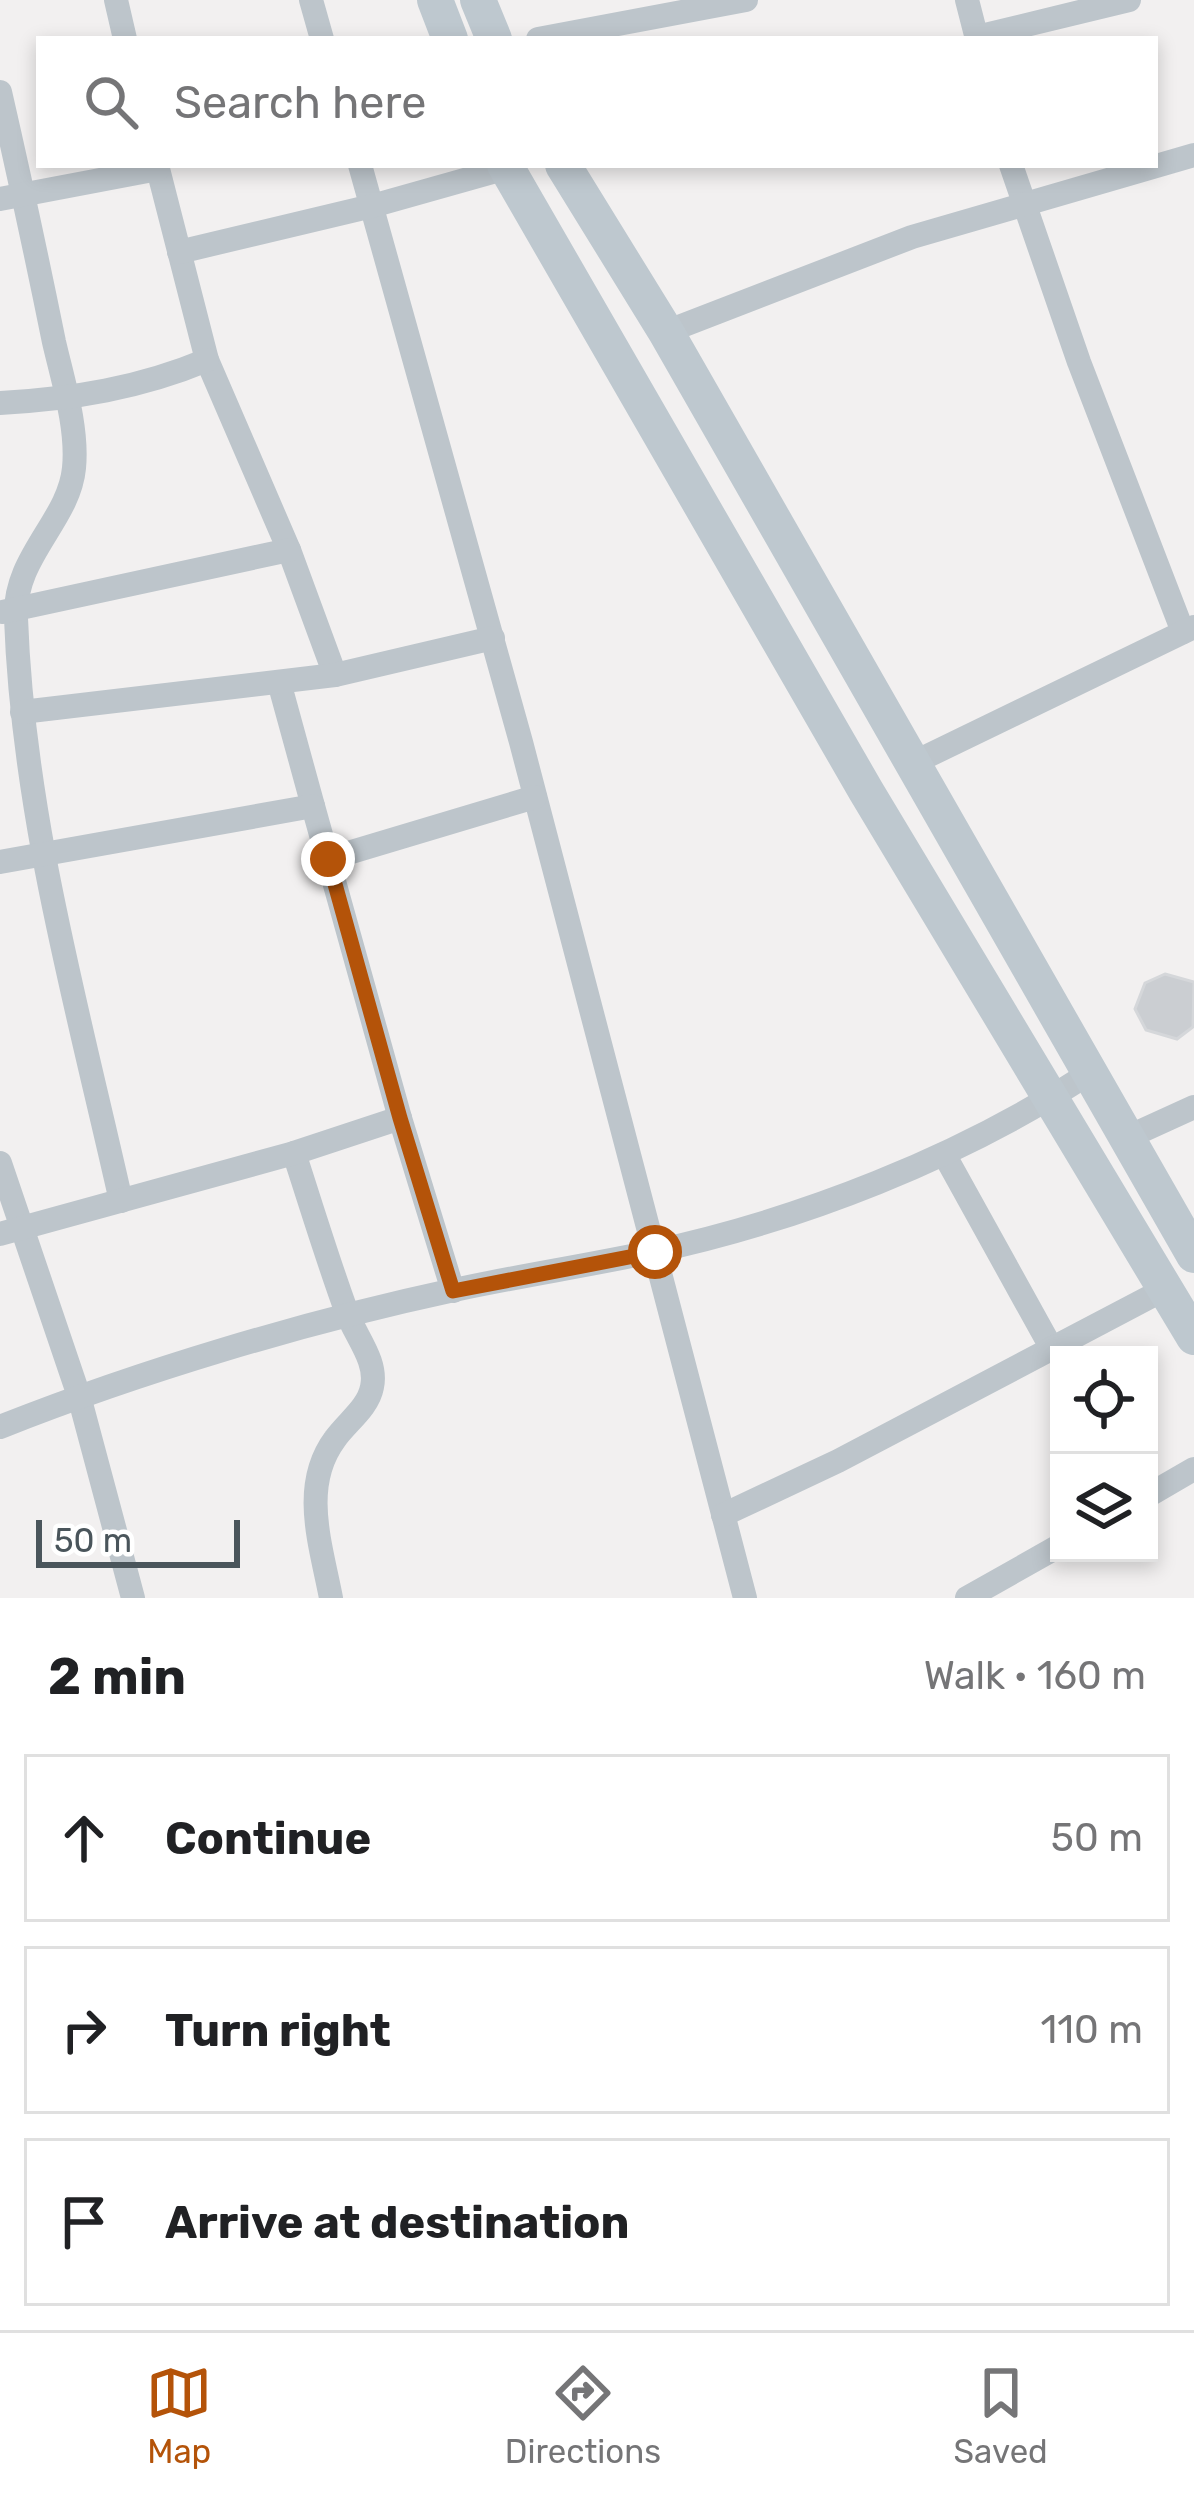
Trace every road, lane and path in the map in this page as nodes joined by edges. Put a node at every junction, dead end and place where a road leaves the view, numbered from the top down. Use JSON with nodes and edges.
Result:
{"nodes":[{"id":1,"x":116,"y":0,"type":"edge"},
{"id":2,"x":311,"y":0,"type":"edge"},
{"id":3,"x":435,"y":0,"type":"edge"},
{"id":4,"x":478,"y":0,"type":"edge"},
{"id":5,"x":746,"y":0,"type":"edge"},
{"id":6,"x":967,"y":0,"type":"edge"},
{"id":7,"x":1129,"y":0,"type":"edge"},
{"id":8,"x":690,"y":6,"type":"edge"},
{"id":9,"x":124,"y":36,"type":"edge"},
{"id":10,"x":321,"y":36,"type":"edge"},
{"id":11,"x":449,"y":36,"type":"edge"},
{"id":12,"x":493,"y":36,"type":"edge"},
{"id":13,"x":552,"y":36,"type":"edge"},
{"id":14,"x":976,"y":36,"type":"edge"},
{"id":15,"x":985,"y":36,"type":"edge"},
{"id":16,"x":0,"y":92,"type":"edge"},
{"id":17,"x":1194,"y":155,"type":"edge"},
{"id":18,"x":1158,"y":165,"type":"edge"},
{"id":19,"x":152,"y":168,"type":"edge"},
{"id":20,"x":157,"y":168,"type":"edge"},
{"id":21,"x":361,"y":168,"type":"edge"},
{"id":22,"x":503,"y":168,"type":"edge"},
{"id":23,"x":507,"y":168,"type":"edge"},
{"id":24,"x":565,"y":168,"type":"edge"},
{"id":25,"x":1012,"y":168,"type":"edge"},
{"id":26,"x":1146,"y":168,"type":"edge"},
{"id":27,"x":12,"y":197,"type":"edge"},
{"id":28,"x":1021,"y":202,"type":"junction"},
{"id":29,"x":372,"y":206,"type":"junction"},
{"id":30,"x":179,"y":252,"type":"junction"},
{"id":31,"x":666,"y":332,"type":"junction"},
{"id":32,"x":207,"y":360,"type":"junction"},
{"id":33,"x":67,"y":399,"type":"junction"},
{"id":34,"x":0,"y":403,"type":"edge"},
{"id":35,"x":290,"y":550,"type":"junction"},
{"id":36,"x":8,"y":612,"type":"edge"},
{"id":37,"x":1189,"y":630,"type":"edge"},
{"id":38,"x":493,"y":638,"type":"junction"},
{"id":39,"x":335,"y":675,"type":"junction"},
{"id":40,"x":279,"y":682,"type":"junction"},
{"id":41,"x":22,"y":712,"type":"junction"},
{"id":42,"x":913,"y":763,"type":"junction"},
{"id":43,"x":535,"y":796,"type":"junction"},
{"id":44,"x":313,"y":806,"type":"junction"},
{"id":45,"x":44,"y":854,"type":"junction"},
{"id":46,"x":328,"y":859,"type":"junction"},
{"id":47,"x":0,"y":862,"type":"edge"},
{"id":48,"x":1088,"y":1074,"type":"junction"},
{"id":49,"x":1049,"y":1100,"type":"junction"},
{"id":50,"x":1194,"y":1107,"type":"edge"},
{"id":51,"x":400,"y":1118,"type":"junction"},
{"id":52,"x":1126,"y":1138,"type":"junction"},
{"id":53,"x":294,"y":1153,"type":"junction"},
{"id":54,"x":944,"y":1154,"type":"junction"},
{"id":55,"x":0,"y":1162,"type":"edge"},
{"id":56,"x":121,"y":1202,"type":"junction"},
{"id":57,"x":12,"y":1231,"type":"edge"},
{"id":58,"x":655,"y":1252,"type":"junction"},
{"id":59,"x":1194,"y":1255,"type":"edge"},
{"id":60,"x":1165,"y":1289,"type":"junction"},
{"id":61,"x":453,"y":1291,"type":"junction"},
{"id":62,"x":348,"y":1316,"type":"junction"},
{"id":63,"x":1194,"y":1337,"type":"edge"},
{"id":64,"x":1050,"y":1346,"type":"edge"},
{"id":65,"x":1058,"y":1346,"type":"edge"},
{"id":66,"x":1050,"y":1350,"type":"edge"},
{"id":67,"x":79,"y":1396,"type":"junction"},
{"id":68,"x":0,"y":1427,"type":"edge"},
{"id":69,"x":1194,"y":1469,"type":"edge"},
{"id":70,"x":1158,"y":1490,"type":"edge"},
{"id":71,"x":723,"y":1515,"type":"junction"},
{"id":72,"x":1050,"y":1551,"type":"edge"},
{"id":73,"x":133,"y":1598,"type":"edge"},
{"id":74,"x":331,"y":1598,"type":"edge"},
{"id":75,"x":745,"y":1598,"type":"edge"},
{"id":76,"x":967,"y":1598,"type":"edge"}],
"edges":[{"from":1,"to":9,"type":"street"},
{"from":2,"to":10,"type":"street"},
{"from":3,"to":11,"type":"main road"},
{"from":4,"to":12,"type":"main road"},
{"from":5,"to":8,"type":"street"},
{"from":6,"to":14,"type":"street"},
{"from":7,"to":15,"type":"street"},
{"from":8,"to":13,"type":"street"},
{"from":16,"to":27,"type":"street"},
{"from":17,"to":18,"type":"street"},
{"from":19,"to":27,"type":"street"},
{"from":20,"to":30,"type":"street"},
{"from":21,"to":29,"type":"street"},
{"from":22,"to":29,"type":"street"},
{"from":23,"to":49,"type":"main road"},
{"from":24,"to":31,"type":"main road"},
{"from":25,"to":28,"type":"street"},
{"from":26,"to":28,"type":"street"},
{"from":27,"to":33,"type":"street"},
{"from":28,"to":31,"type":"street"},
{"from":28,"to":37,"type":"street"},
{"from":29,"to":30,"type":"street"},
{"from":29,"to":38,"type":"street"},
{"from":30,"to":32,"type":"street"},
{"from":31,"to":42,"type":"main road"},
{"from":32,"to":33,"type":"street"},
{"from":32,"to":35,"type":"street"},
{"from":33,"to":34,"type":"street"},
{"from":33,"to":36,"type":"street"},
{"from":35,"to":36,"type":"street"},
{"from":35,"to":39,"type":"street"},
{"from":36,"to":41,"type":"street"},
{"from":37,"to":42,"type":"street"},
{"from":38,"to":39,"type":"street"},
{"from":38,"to":43,"type":"street"},
{"from":39,"to":40,"type":"street"},
{"from":40,"to":41,"type":"street"},
{"from":40,"to":44,"type":"street"},
{"from":41,"to":45,"type":"street"},
{"from":42,"to":48,"type":"main road"},
{"from":43,"to":46,"type":"street"},
{"from":43,"to":58,"type":"street"},
{"from":44,"to":45,"type":"street"},
{"from":44,"to":46,"type":"street"},
{"from":45,"to":47,"type":"street"},
{"from":45,"to":56,"type":"street"},
{"from":46,"to":51,"type":"street"},
{"from":48,"to":49,"type":"street"},
{"from":48,"to":52,"type":"main road"},
{"from":49,"to":54,"type":"street"},
{"from":49,"to":60,"type":"main road"},
{"from":50,"to":52,"type":"street"},
{"from":51,"to":53,"type":"street"},
{"from":51,"to":61,"type":"street"},
{"from":52,"to":59,"type":"main road"},
{"from":53,"to":56,"type":"street"},
{"from":53,"to":62,"type":"street"},
{"from":54,"to":58,"type":"street"},
{"from":54,"to":64,"type":"street"},
{"from":55,"to":57,"type":"street"},
{"from":56,"to":57,"type":"street"},
{"from":57,"to":67,"type":"street"},
{"from":58,"to":61,"type":"street"},
{"from":58,"to":71,"type":"street"},
{"from":60,"to":63,"type":"main road"},
{"from":60,"to":65,"type":"street"},
{"from":61,"to":62,"type":"street"},
{"from":62,"to":67,"type":"street"},
{"from":62,"to":74,"type":"street"},
{"from":66,"to":71,"type":"street"},
{"from":67,"to":68,"type":"street"},
{"from":67,"to":73,"type":"street"},
{"from":69,"to":70,"type":"street"},
{"from":71,"to":75,"type":"street"},
{"from":72,"to":76,"type":"street"}]}
